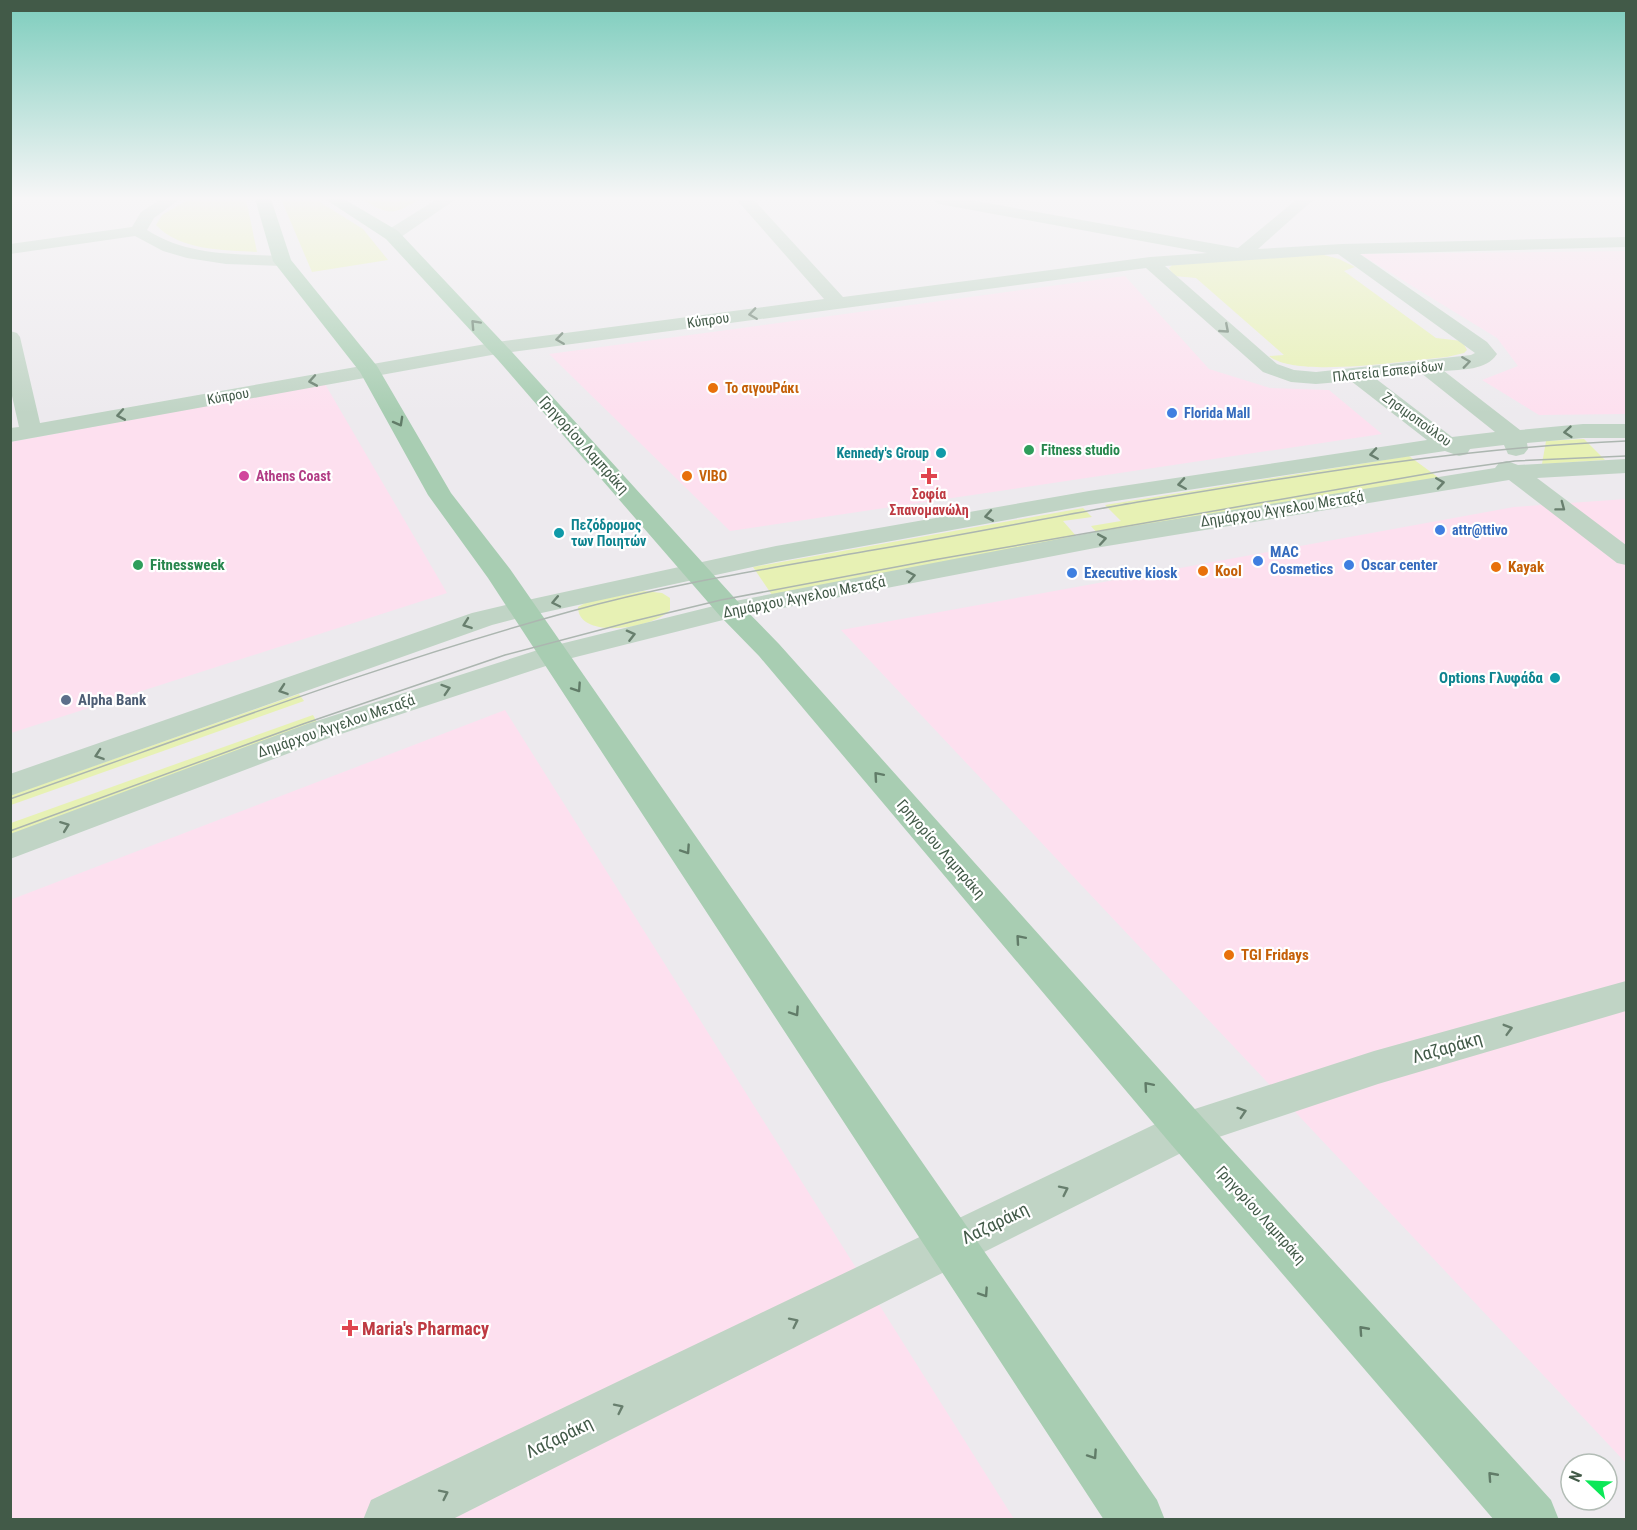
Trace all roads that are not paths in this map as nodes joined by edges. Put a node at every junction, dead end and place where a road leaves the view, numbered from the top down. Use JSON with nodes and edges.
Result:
{"nodes":[{"id":1,"x":290,"y":270,"type":"edge"},
{"id":2,"x":425,"y":270,"type":"edge"},
{"id":3,"x":809,"y":270,"type":"edge"},
{"id":4,"x":1086,"y":270,"type":"edge"},
{"id":5,"x":1160,"y":270,"type":"edge"},
{"id":6,"x":1373,"y":270,"type":"edge"},
{"id":7,"x":838,"y":303,"type":"junction"},
{"id":8,"x":10,"y":337,"type":"edge"},
{"id":9,"x":497,"y":348,"type":"junction"},
{"id":10,"x":1426,"y":368,"type":"junction"},
{"id":11,"x":370,"y":370,"type":"junction"},
{"id":12,"x":1356,"y":374,"type":"junction"},
{"id":13,"x":1626,"y":430,"type":"edge"},
{"id":14,"x":21,"y":433,"type":"edge"},
{"id":15,"x":1515,"y":437,"type":"junction"},
{"id":16,"x":1447,"y":444,"type":"junction"},
{"id":17,"x":1626,"y":466,"type":"edge"},
{"id":18,"x":1514,"y":472,"type":"junction"},
{"id":19,"x":1626,"y":556,"type":"edge"},
{"id":20,"x":695,"y":571,"type":"junction"},
{"id":21,"x":523,"y":609,"type":"junction"},
{"id":22,"x":730,"y":610,"type":"junction"},
{"id":23,"x":554,"y":654,"type":"junction"},
{"id":24,"x":10,"y":786,"type":"edge"},
{"id":25,"x":10,"y":847,"type":"edge"},
{"id":26,"x":1626,"y":996,"type":"edge"},
{"id":27,"x":1186,"y":1130,"type":"junction"},
{"id":28,"x":952,"y":1245,"type":"junction"},
{"id":29,"x":392,"y":1520,"type":"edge"},
{"id":30,"x":1137,"y":1520,"type":"edge"},
{"id":31,"x":1531,"y":1520,"type":"edge"}],
"edges":[{"from":1,"to":11,"type":"main road"},
{"from":9,"to":2,"type":"main road","name":"Γρηγορίου Λαμπράκη","one_way":true},
{"from":3,"to":7,"type":"street"},
{"from":4,"to":7,"type":"street","name":"Κύπρου"},
{"from":5,"to":12,"type":"street","name":"Πλατεία Εσπερίδων","one_way":true},
{"from":10,"to":6,"type":"street","name":"Πλατεία Εσπερίδων","one_way":true},
{"from":7,"to":9,"type":"street","name":"Κύπρου","one_way":true},
{"from":8,"to":14,"type":"street"},
{"from":9,"to":11,"type":"street","name":"Κύπρου"},
{"from":9,"to":20,"type":"main road","name":"Γρηγορίου Λαμπράκη"},
{"from":10,"to":12,"type":"street","name":"Πλατεία Εσπερίδων"},
{"from":10,"to":15,"type":"street"},
{"from":11,"to":14,"type":"street","name":"Κύπρου","one_way":true},
{"from":11,"to":21,"type":"main road","one_way":true},
{"from":12,"to":16,"type":"street","name":"Ζησιμοπούλου"},
{"from":13,"to":15,"type":"street","one_way":true},
{"from":15,"to":16,"type":"street"},
{"from":15,"to":18,"type":"street"},
{"from":16,"to":18,"type":"street","name":"Ζησιμοπούλου"},
{"from":16,"to":20,"type":"street","one_way":true},
{"from":17,"to":18,"type":"street","name":"Δημάρχου Άγγελου Μεταξά"},
{"from":18,"to":19,"type":"street","name":"Ζησιμοπούλου","one_way":true},
{"from":22,"to":18,"type":"street","name":"Δημάρχου Άγγελου Μεταξά","one_way":true},
{"from":20,"to":21,"type":"street","one_way":true},
{"from":20,"to":22,"type":"main road","name":"Γρηγορίου Λαμπράκη"},
{"from":21,"to":23,"type":"main road"},
{"from":21,"to":24,"type":"street","one_way":true},
{"from":23,"to":22,"type":"street","name":"Δημάρχου Άγγελου Μεταξά","one_way":true},
{"from":27,"to":22,"type":"main road","name":"Γρηγορίου Λαμπράκη","one_way":true},
{"from":25,"to":23,"type":"street","name":"Δημάρχου Άγγελου Μεταξά","one_way":true},
{"from":23,"to":28,"type":"main road","one_way":true},
{"from":27,"to":26,"type":"street","name":"Λαζαράκη","one_way":true},
{"from":28,"to":27,"type":"street","name":"Λαζαράκη","one_way":true},
{"from":31,"to":27,"type":"main road","name":"Γρηγορίου Λαμπράκη","one_way":true},
{"from":29,"to":28,"type":"street","name":"Λαζαράκη","one_way":true},
{"from":28,"to":30,"type":"main road","one_way":true}]}
